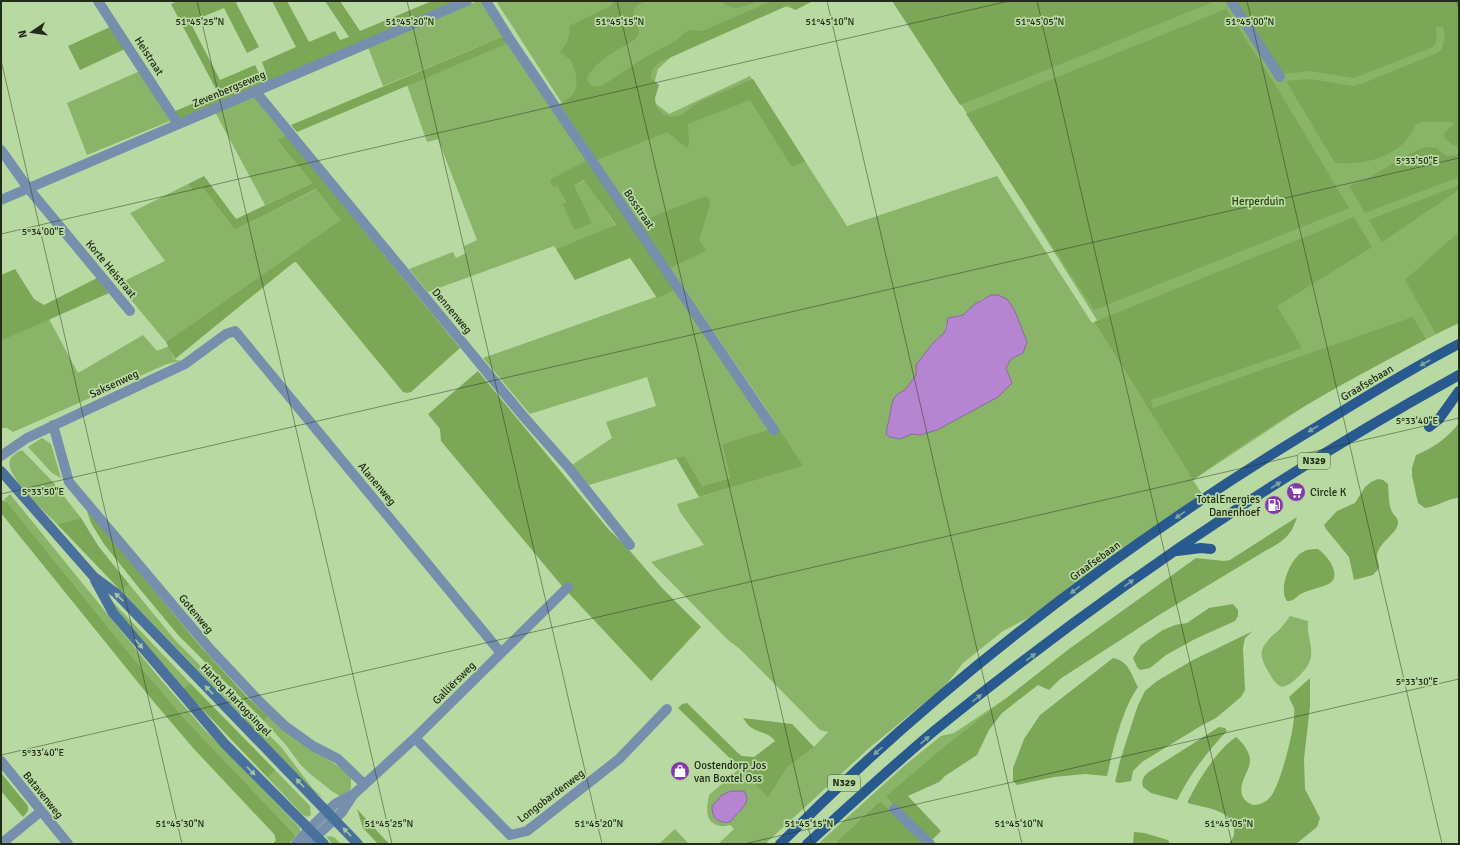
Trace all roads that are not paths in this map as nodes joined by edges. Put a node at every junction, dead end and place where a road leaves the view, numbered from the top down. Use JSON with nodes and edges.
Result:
{"nodes":[{"id":1,"x":98,"y":1,"type":"edge"},
{"id":2,"x":467,"y":1,"type":"edge"},
{"id":3,"x":486,"y":1,"type":"edge"},
{"id":4,"x":1231,"y":1,"type":"edge"},
{"id":5,"x":1280,"y":77,"type":"dead end"},
{"id":6,"x":255,"y":91,"type":"junction"},
{"id":7,"x":178,"y":124,"type":"junction"},
{"id":8,"x":1,"y":150,"type":"edge"},
{"id":9,"x":28,"y":188,"type":"junction"},
{"id":10,"x":1,"y":200,"type":"edge"},
{"id":11,"x":130,"y":310,"type":"dead end"},
{"id":12,"x":235,"y":331,"type":"joint"},
{"id":13,"x":1459,"y":344,"type":"edge"},
{"id":14,"x":1459,"y":375,"type":"edge"},
{"id":15,"x":1459,"y":392,"type":"edge"},
{"id":16,"x":52,"y":425,"type":"junction"},
{"id":17,"x":1428,"y":427,"type":"dead end"},
{"id":18,"x":774,"y":430,"type":"dead end"},
{"id":19,"x":1,"y":456,"type":"edge"},
{"id":20,"x":1,"y":472,"type":"edge"},
{"id":21,"x":630,"y":545,"type":"dead end"},
{"id":22,"x":1211,"y":549,"type":"dead end"},
{"id":23,"x":1173,"y":552,"type":"junction"},
{"id":24,"x":94,"y":577,"type":"junction"},
{"id":25,"x":568,"y":587,"type":"dead end"},
{"id":26,"x":501,"y":653,"type":"junction"},
{"id":27,"x":667,"y":709,"type":"dead end"},
{"id":28,"x":415,"y":738,"type":"junction"},
{"id":29,"x":1,"y":761,"type":"edge"},
{"id":30,"x":364,"y":784,"type":"junction"},
{"id":31,"x":354,"y":794,"type":"junction"},
{"id":32,"x":894,"y":809,"type":"dead end"},
{"id":33,"x":327,"y":811,"type":"junction"},
{"id":34,"x":40,"y":812,"type":"junction"},
{"id":35,"x":843,"y":812,"type":"junction"},
{"id":36,"x":335,"y":819,"type":"junction"},
{"id":37,"x":309,"y":829,"type":"junction"},
{"id":38,"x":320,"y":840,"type":"edge"},
{"id":39,"x":780,"y":843,"type":"edge"},
{"id":40,"x":1,"y":844,"type":"edge"},
{"id":41,"x":68,"y":844,"type":"edge"},
{"id":42,"x":296,"y":844,"type":"edge"},
{"id":43,"x":308,"y":844,"type":"edge"},
{"id":44,"x":358,"y":844,"type":"edge"},
{"id":45,"x":807,"y":844,"type":"edge"},
{"id":46,"x":818,"y":844,"type":"edge"},
{"id":47,"x":930,"y":844,"type":"edge"}],
"edges":[{"from":1,"to":7,"type":"street","name":"Heistraat"},
{"from":2,"to":6,"type":"street","name":"Zevenbergseweg"},
{"from":3,"to":18,"type":"street","name":"Bosstraat"},
{"from":4,"to":5,"type":"street"},
{"from":6,"to":7,"type":"street","name":"Zevenbergseweg"},
{"from":6,"to":21,"type":"street","name":"Dennenweg"},
{"from":7,"to":9,"type":"street","name":"Zevenbergseweg"},
{"from":8,"to":9,"type":"street","name":"Korte Heistraat"},
{"from":9,"to":10,"type":"street","name":"Zevenbergseweg"},
{"from":9,"to":11,"type":"street","name":"Korte Heistraat"},
{"from":12,"to":16,"type":"street","name":"Saksenweg"},
{"from":12,"to":26,"type":"street","name":"Alanenweg"},
{"from":13,"to":39,"type":"main road","name":"Graafsebaan","number":"N329","one_way":true},
{"from":23,"to":14,"type":"main road","number":"N329","one_way":true},
{"from":15,"to":17,"type":"main road"},
{"from":16,"to":19,"type":"street","name":"Saksenweg"},
{"from":16,"to":30,"type":"street","name":"Gotenweg"},
{"from":20,"to":24,"type":"street","name":"Hartog Hartogsingel"},
{"from":22,"to":23,"type":"main road"},
{"from":35,"to":23,"type":"main road","number":"N329","one_way":true},
{"from":33,"to":24,"type":"street","name":"Hartog Hartogsingel","one_way":true},
{"from":24,"to":37,"type":"street","name":"Hartog Hartogsingel","one_way":true},
{"from":25,"to":26,"type":"street","name":"Galliërsweg"},
{"from":26,"to":28,"type":"street","name":"Galliërsweg"},
{"from":27,"to":28,"type":"street","name":"Longobardenweg"},
{"from":28,"to":30,"type":"street","name":"Galliërsweg"},
{"from":29,"to":34,"type":"street","name":"Batavenweg"},
{"from":30,"to":31,"type":"street","name":"Galliërsweg"},
{"from":31,"to":33,"type":"street","name":"Galliërsweg"},
{"from":31,"to":36,"type":"street","name":"Galliërsweg"},
{"from":32,"to":47,"type":"street"},
{"from":33,"to":36,"type":"street","name":"Hartog Hartogsingel"},
{"from":33,"to":37,"type":"street","name":"Galliërsweg"},
{"from":34,"to":40,"type":"street"},
{"from":34,"to":41,"type":"street","name":"Batavenweg"},
{"from":35,"to":45,"type":"main road","number":"N329"},
{"from":35,"to":46,"type":"main road","number":"N329"},
{"from":36,"to":38,"type":"street","name":"Galliërsweg"},
{"from":44,"to":36,"type":"street","name":"Hartog Hartogsingel","one_way":true},
{"from":37,"to":38,"type":"street","name":"Hartog Hartogsingel"},
{"from":37,"to":42,"type":"street","name":"Galliërsweg"},
{"from":38,"to":43,"type":"street","name":"Galliërsweg"}]}
